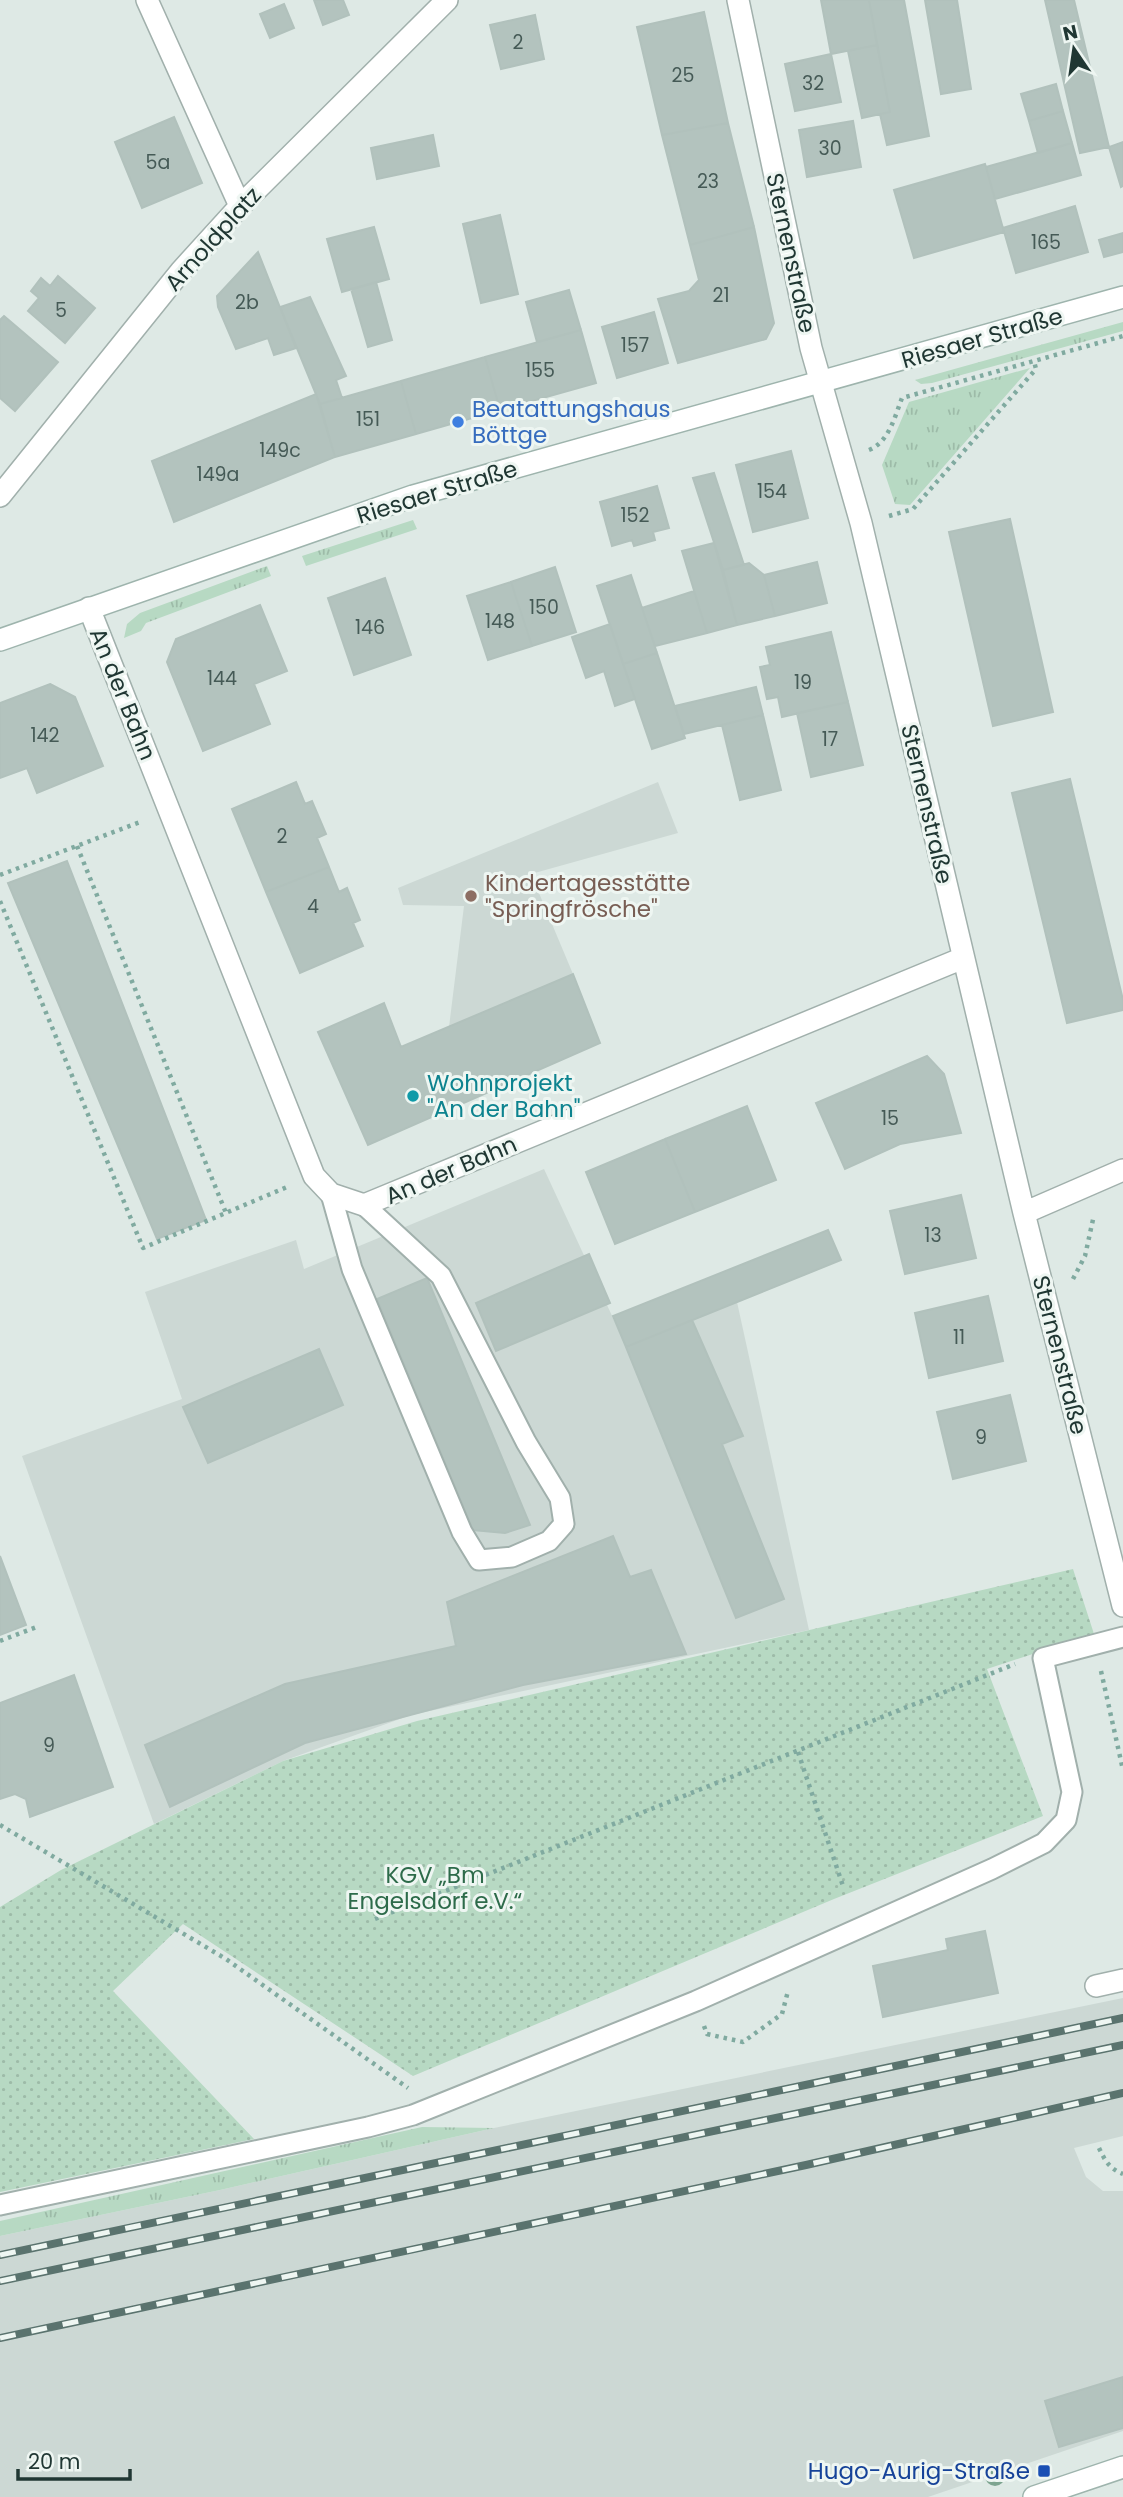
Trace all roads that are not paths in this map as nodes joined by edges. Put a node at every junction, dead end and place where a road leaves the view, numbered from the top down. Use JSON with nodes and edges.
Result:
{"nodes":[{"id":1,"x":147,"y":0,"type":"edge"},
{"id":2,"x":447,"y":0,"type":"edge"},
{"id":3,"x":738,"y":0,"type":"edge"},
{"id":4,"x":240,"y":206,"type":"junction"},
{"id":5,"x":1123,"y":298,"type":"edge"},
{"id":6,"x":821,"y":383,"type":"junction"},
{"id":7,"x":0,"y":496,"type":"edge"},
{"id":8,"x":89,"y":608,"type":"junction"},
{"id":9,"x":0,"y":640,"type":"edge"},
{"id":10,"x":962,"y":958,"type":"junction"},
{"id":11,"x":1123,"y":1170,"type":"edge"},
{"id":12,"x":331,"y":1194,"type":"junction"},
{"id":13,"x":364,"y":1206,"type":"junction"},
{"id":14,"x":1024,"y":1213,"type":"junction"},
{"id":15,"x":1123,"y":1606,"type":"edge"},
{"id":16,"x":1123,"y":1637,"type":"edge"},
{"id":17,"x":1123,"y":1980,"type":"edge"},
{"id":18,"x":1096,"y":1986,"type":"dead end"},
{"id":19,"x":0,"y":2205,"type":"edge"},
{"id":20,"x":1122,"y":2469,"type":"edge"},
{"id":21,"x":1034,"y":2497,"type":"edge"}],
"edges":[{"from":1,"to":4,"type":"street"},
{"from":2,"to":4,"type":"street","name":"Arnoldplatz"},
{"from":3,"to":6,"type":"street","name":"Sternenstraße"},
{"from":4,"to":7,"type":"street","name":"Arnoldplatz"},
{"from":5,"to":6,"type":"street","name":"Riesaer Straße"},
{"from":6,"to":8,"type":"street","name":"Riesaer Straße"},
{"from":6,"to":10,"type":"street","name":"Sternenstraße"},
{"from":8,"to":9,"type":"street","name":"Riesaer Straße"},
{"from":8,"to":12,"type":"street","name":"An der Bahn"},
{"from":10,"to":13,"type":"street","name":"An der Bahn"},
{"from":10,"to":14,"type":"street","name":"Sternenstraße"},
{"from":11,"to":14,"type":"street"},
{"from":12,"to":13,"type":"street","name":"An der Bahn"},
{"from":12,"to":13,"type":"lane"},
{"from":14,"to":15,"type":"street","name":"Sternenstraße"},
{"from":16,"to":19,"type":"lane"},
{"from":17,"to":18,"type":"street"},
{"from":20,"to":21,"type":"street"}]}
